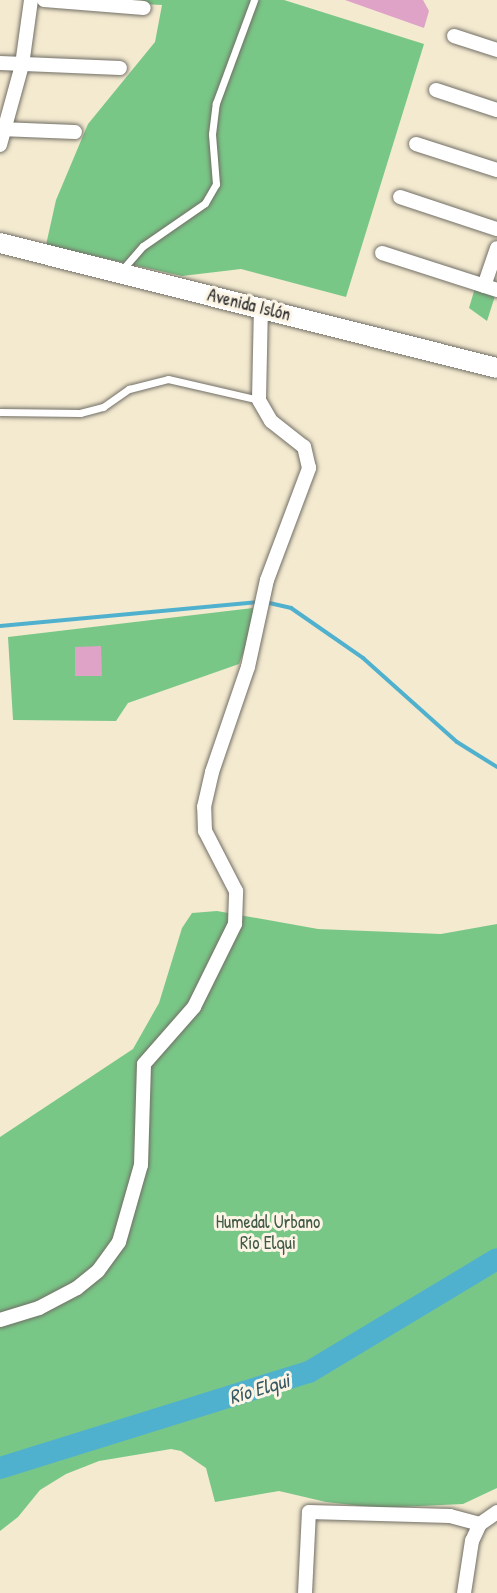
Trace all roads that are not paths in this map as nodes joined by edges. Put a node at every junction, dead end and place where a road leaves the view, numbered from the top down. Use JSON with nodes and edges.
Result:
{"nodes":[{"id":1,"x":31,"y":0,"type":"edge"},
{"id":2,"x":44,"y":0,"type":"edge"},
{"id":3,"x":254,"y":0,"type":"edge"},
{"id":4,"x":144,"y":8,"type":"dead end"},
{"id":5,"x":454,"y":36,"type":"dead end"},
{"id":6,"x":497,"y":50,"type":"edge"},
{"id":7,"x":0,"y":63,"type":"edge"},
{"id":8,"x":22,"y":65,"type":"junction"},
{"id":9,"x":120,"y":68,"type":"dead end"},
{"id":10,"x":436,"y":90,"type":"dead end"},
{"id":11,"x":497,"y":110,"type":"edge"},
{"id":12,"x":2,"y":129,"type":"edge"},
{"id":13,"x":75,"y":132,"type":"dead end"},
{"id":14,"x":416,"y":144,"type":"dead end"},
{"id":15,"x":0,"y":146,"type":"edge"},
{"id":16,"x":497,"y":170,"type":"edge"},
{"id":17,"x":400,"y":197,"type":"dead end"},
{"id":18,"x":497,"y":229,"type":"edge"},
{"id":19,"x":0,"y":243,"type":"edge"},
{"id":20,"x":497,"y":248,"type":"edge"},
{"id":21,"x":382,"y":253,"type":"dead end"},
{"id":22,"x":119,"y":273,"type":"junction"},
{"id":23,"x":491,"y":288,"type":"edge"},
{"id":24,"x":261,"y":308,"type":"junction"},
{"id":25,"x":497,"y":369,"type":"edge"},
{"id":26,"x":260,"y":400,"type":"junction"},
{"id":27,"x":0,"y":412,"type":"edge"},
{"id":28,"x":0,"y":1320,"type":"edge"},
{"id":29,"x":497,"y":1512,"type":"edge"},
{"id":30,"x":480,"y":1524,"type":"junction"},
{"id":31,"x":305,"y":1593,"type":"edge"},
{"id":32,"x":464,"y":1593,"type":"edge"}],
"edges":[{"from":1,"to":8,"type":"street"},
{"from":2,"to":4,"type":"street"},
{"from":3,"to":22,"type":"lane"},
{"from":5,"to":6,"type":"street"},
{"from":7,"to":8,"type":"street"},
{"from":8,"to":9,"type":"street"},
{"from":8,"to":12,"type":"street"},
{"from":10,"to":11,"type":"street"},
{"from":12,"to":13,"type":"street"},
{"from":12,"to":15,"type":"street"},
{"from":14,"to":16,"type":"street"},
{"from":17,"to":18,"type":"street"},
{"from":19,"to":22,"type":"main road","name":"Avenida Islón"},
{"from":20,"to":23,"type":"street"},
{"from":21,"to":23,"type":"street"},
{"from":22,"to":24,"type":"main road","name":"Avenida Islón"},
{"from":24,"to":25,"type":"main road","name":"Avenida Islón"},
{"from":24,"to":26,"type":"street"},
{"from":26,"to":27,"type":"lane"},
{"from":26,"to":28,"type":"street"},
{"from":29,"to":30,"type":"street"},
{"from":30,"to":31,"type":"street"},
{"from":30,"to":32,"type":"street"}]}
